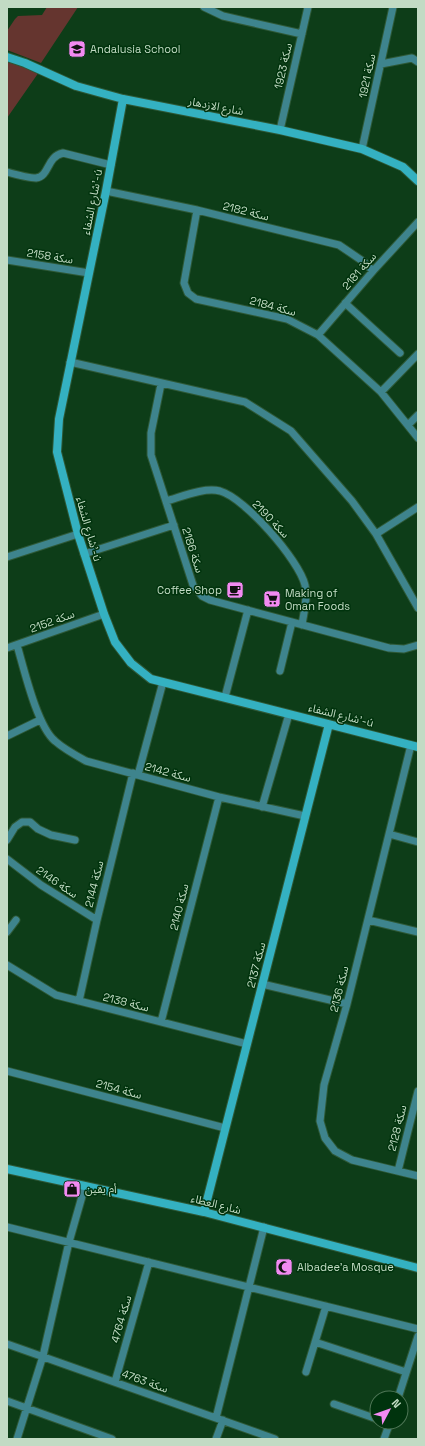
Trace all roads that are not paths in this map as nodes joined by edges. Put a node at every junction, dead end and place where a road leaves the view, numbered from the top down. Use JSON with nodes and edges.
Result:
{"nodes":[{"id":1,"x":204,"y":7,"type":"edge"},
{"id":2,"x":308,"y":7,"type":"edge"},
{"id":3,"x":393,"y":7,"type":"edge"},
{"id":4,"x":302,"y":34,"type":"junction"},
{"id":5,"x":7,"y":58,"type":"edge"},
{"id":6,"x":418,"y":62,"type":"edge"},
{"id":7,"x":381,"y":64,"type":"junction"},
{"id":8,"x":122,"y":99,"type":"junction"},
{"id":9,"x":280,"y":130,"type":"junction"},
{"id":10,"x":362,"y":149,"type":"junction"},
{"id":11,"x":111,"y":165,"type":"junction"},
{"id":12,"x":7,"y":172,"type":"edge"},
{"id":13,"x":418,"y":181,"type":"edge"},
{"id":14,"x":106,"y":191,"type":"junction"},
{"id":15,"x":197,"y":210,"type":"junction"},
{"id":16,"x":418,"y":222,"type":"edge"},
{"id":17,"x":7,"y":260,"type":"edge"},
{"id":18,"x":373,"y":271,"type":"junction"},
{"id":19,"x":89,"y":273,"type":"junction"},
{"id":20,"x":345,"y":303,"type":"junction"},
{"id":21,"x":318,"y":335,"type":"junction"},
{"id":22,"x":400,"y":353,"type":"dead end"},
{"id":23,"x":418,"y":354,"type":"edge"},
{"id":24,"x":70,"y":362,"type":"junction"},
{"id":25,"x":161,"y":384,"type":"junction"},
{"id":26,"x":381,"y":392,"type":"junction"},
{"id":27,"x":418,"y":415,"type":"edge"},
{"id":28,"x":408,"y":425,"type":"junction"},
{"id":29,"x":418,"y":438,"type":"edge"},
{"id":30,"x":166,"y":501,"type":"junction"},
{"id":31,"x":418,"y":507,"type":"edge"},
{"id":32,"x":174,"y":526,"type":"junction"},
{"id":33,"x":78,"y":534,"type":"junction"},
{"id":34,"x":376,"y":534,"type":"junction"},
{"id":35,"x":84,"y":554,"type":"junction"},
{"id":36,"x":7,"y":557,"type":"edge"},
{"id":37,"x":418,"y":608,"type":"edge"},
{"id":38,"x":248,"y":610,"type":"junction"},
{"id":39,"x":104,"y":614,"type":"junction"},
{"id":40,"x":292,"y":622,"type":"junction"},
{"id":41,"x":302,"y":624,"type":"junction"},
{"id":42,"x":17,"y":645,"type":"junction"},
{"id":43,"x":418,"y":645,"type":"edge"},
{"id":44,"x":7,"y":648,"type":"edge"},
{"id":45,"x":280,"y":671,"type":"dead end"},
{"id":46,"x":163,"y":682,"type":"junction"},
{"id":47,"x":225,"y":698,"type":"junction"},
{"id":48,"x":289,"y":714,"type":"junction"},
{"id":49,"x":40,"y":720,"type":"junction"},
{"id":50,"x":329,"y":724,"type":"junction"},
{"id":51,"x":7,"y":736,"type":"edge"},
{"id":52,"x":414,"y":746,"type":"edge"},
{"id":53,"x":135,"y":774,"type":"junction"},
{"id":54,"x":218,"y":797,"type":"junction"},
{"id":55,"x":262,"y":807,"type":"junction"},
{"id":56,"x":305,"y":816,"type":"junction"},
{"id":57,"x":389,"y":834,"type":"junction"},
{"id":58,"x":7,"y":840,"type":"edge"},
{"id":59,"x":75,"y":840,"type":"dead end"},
{"id":60,"x":418,"y":842,"type":"edge"},
{"id":61,"x":7,"y":859,"type":"edge"},
{"id":62,"x":16,"y":920,"type":"dead end"},
{"id":63,"x":97,"y":920,"type":"junction"},
{"id":64,"x":368,"y":920,"type":"junction"},
{"id":65,"x":7,"y":932,"type":"edge"},
{"id":66,"x":418,"y":932,"type":"edge"},
{"id":67,"x":7,"y":966,"type":"edge"},
{"id":68,"x":262,"y":984,"type":"junction"},
{"id":69,"x":79,"y":1001,"type":"junction"},
{"id":70,"x":347,"y":1004,"type":"junction"},
{"id":71,"x":162,"y":1022,"type":"junction"},
{"id":72,"x":247,"y":1044,"type":"junction"},
{"id":73,"x":7,"y":1071,"type":"edge"},
{"id":74,"x":418,"y":1091,"type":"edge"},
{"id":75,"x":225,"y":1128,"type":"junction"},
{"id":76,"x":7,"y":1169,"type":"edge"},
{"id":77,"x":398,"y":1171,"type":"junction"},
{"id":78,"x":418,"y":1176,"type":"edge"},
{"id":79,"x":85,"y":1186,"type":"junction"},
{"id":80,"x":204,"y":1212,"type":"junction"},
{"id":81,"x":7,"y":1227,"type":"edge"},
{"id":82,"x":264,"y":1228,"type":"junction"},
{"id":83,"x":69,"y":1242,"type":"junction"},
{"id":84,"x":149,"y":1262,"type":"junction"},
{"id":85,"x":418,"y":1268,"type":"edge"},
{"id":86,"x":249,"y":1287,"type":"junction"},
{"id":87,"x":326,"y":1306,"type":"junction"},
{"id":88,"x":418,"y":1329,"type":"edge"},
{"id":89,"x":418,"y":1336,"type":"edge"},
{"id":90,"x":315,"y":1342,"type":"junction"},
{"id":91,"x":7,"y":1344,"type":"edge"},
{"id":92,"x":415,"y":1354,"type":"edge"},
{"id":93,"x":43,"y":1356,"type":"junction"},
{"id":94,"x":306,"y":1372,"type":"dead end"},
{"id":95,"x":406,"y":1372,"type":"junction"},
{"id":96,"x":115,"y":1382,"type":"junction"},
{"id":97,"x":400,"y":1390,"type":"edge"},
{"id":98,"x":7,"y":1401,"type":"edge"},
{"id":99,"x":334,"y":1404,"type":"dead end"},
{"id":100,"x":27,"y":1409,"type":"junction"},
{"id":101,"x":369,"y":1416,"type":"edge"},
{"id":102,"x":220,"y":1419,"type":"junction"},
{"id":103,"x":16,"y":1439,"type":"edge"},
{"id":104,"x":110,"y":1439,"type":"edge"},
{"id":105,"x":216,"y":1439,"type":"edge"},
{"id":106,"x":275,"y":1439,"type":"edge"}],
"edges":[{"from":1,"to":4,"type":"street"},
{"from":2,"to":4,"type":"street","name":"سكة 1923"},
{"from":3,"to":7,"type":"street","name":"سكة 1921"},
{"from":4,"to":9,"type":"street","name":"سكة 1923"},
{"from":5,"to":8,"type":"street","name":"شارع الازدهار"},
{"from":6,"to":7,"type":"street"},
{"from":7,"to":10,"type":"street","name":"سكة 1921"},
{"from":8,"to":9,"type":"street","name":"شارع الازدهار"},
{"from":8,"to":11,"type":"street","name":"شارع الشفاء'-ú"},
{"from":9,"to":10,"type":"street","name":"شارع الازدهار"},
{"from":10,"to":13,"type":"street","name":"شارع الازدهار"},
{"from":11,"to":12,"type":"street"},
{"from":11,"to":14,"type":"street","name":"شارع الشفاء'-ú"},
{"from":14,"to":15,"type":"street","name":"سكة 2182"},
{"from":14,"to":19,"type":"street","name":"شارع الشفاء'-ú"},
{"from":15,"to":18,"type":"street","name":"سكة 2182"},
{"from":15,"to":21,"type":"street","name":"سكة 2184"},
{"from":16,"to":18,"type":"street","name":"سكة 2181"},
{"from":17,"to":19,"type":"street","name":"سكة 2158"},
{"from":18,"to":20,"type":"street","name":"سكة 2181"},
{"from":19,"to":24,"type":"street","name":"شارع الشفاء'-ú"},
{"from":20,"to":21,"type":"street","name":"سكة 2181"},
{"from":20,"to":22,"type":"street"},
{"from":21,"to":26,"type":"street","name":"سكة 2184"},
{"from":23,"to":26,"type":"street"},
{"from":24,"to":25,"type":"street"},
{"from":24,"to":33,"type":"street","name":"شارع الشفاء'-ú"},
{"from":25,"to":30,"type":"street","name":"سكة 2186"},
{"from":25,"to":34,"type":"street"},
{"from":26,"to":28,"type":"street","name":"سكة 2184"},
{"from":27,"to":28,"type":"street"},
{"from":28,"to":29,"type":"street","name":"سكة 2184"},
{"from":30,"to":32,"type":"street","name":"سكة 2186"},
{"from":30,"to":41,"type":"street","name":"سكة 2190"},
{"from":31,"to":34,"type":"street"},
{"from":32,"to":35,"type":"street"},
{"from":32,"to":38,"type":"street","name":"سكة 2186"},
{"from":33,"to":35,"type":"street","name":"شارع الشفاء'-ú"},
{"from":33,"to":36,"type":"street"},
{"from":34,"to":37,"type":"street"},
{"from":35,"to":39,"type":"street","name":"شارع الشفاء'-ú"},
{"from":38,"to":40,"type":"street","name":"سكة 2186"},
{"from":38,"to":47,"type":"street"},
{"from":39,"to":42,"type":"street","name":"سكة 2152"},
{"from":39,"to":46,"type":"street","name":"شارع الشفاء'-ú"},
{"from":40,"to":41,"type":"street","name":"سكة 2186"},
{"from":40,"to":45,"type":"street"},
{"from":41,"to":43,"type":"street","name":"سكة 2186"},
{"from":42,"to":44,"type":"street","name":"سكة 2152"},
{"from":42,"to":49,"type":"street","name":"سكة 2142"},
{"from":46,"to":47,"type":"street","name":"شارع الشفاء'-ú"},
{"from":46,"to":53,"type":"street","name":"سكة 2144"},
{"from":47,"to":48,"type":"street","name":"شارع الشفاء'-ú"},
{"from":48,"to":50,"type":"street","name":"شارع الشفاء'-ú"},
{"from":48,"to":55,"type":"street"},
{"from":49,"to":51,"type":"street"},
{"from":49,"to":53,"type":"street","name":"سكة 2142"},
{"from":50,"to":52,"type":"street","name":"شارع الشفاء'-ú"},
{"from":50,"to":56,"type":"street","name":"سكة 2137"},
{"from":52,"to":57,"type":"street","name":"سكة 2136"},
{"from":53,"to":54,"type":"street","name":"سكة 2142"},
{"from":53,"to":63,"type":"street","name":"سكة 2144"},
{"from":54,"to":55,"type":"street","name":"سكة 2142"},
{"from":54,"to":71,"type":"street","name":"سكة 2140"},
{"from":55,"to":56,"type":"street","name":"سكة 2142"},
{"from":56,"to":68,"type":"street","name":"سكة 2137"},
{"from":57,"to":60,"type":"street"},
{"from":57,"to":64,"type":"street","name":"سكة 2136"},
{"from":58,"to":59,"type":"street"},
{"from":61,"to":63,"type":"street","name":"سكة 2146"},
{"from":62,"to":65,"type":"street"},
{"from":63,"to":69,"type":"street","name":"سكة 2144"},
{"from":64,"to":66,"type":"street"},
{"from":64,"to":70,"type":"street","name":"سكة 2136"},
{"from":67,"to":69,"type":"street","name":"سكة 2138"},
{"from":68,"to":70,"type":"street"},
{"from":68,"to":72,"type":"street","name":"سكة 2137"},
{"from":69,"to":71,"type":"street","name":"سكة 2138"},
{"from":70,"to":77,"type":"street","name":"سكة 2136"},
{"from":71,"to":72,"type":"street","name":"سكة 2138"},
{"from":72,"to":75,"type":"street","name":"سكة 2137"},
{"from":73,"to":75,"type":"street","name":"سكة 2154"},
{"from":74,"to":77,"type":"street","name":"سكة 2128"},
{"from":75,"to":80,"type":"street","name":"سكة 2137"},
{"from":76,"to":79,"type":"street","name":"شارع العطاء"},
{"from":77,"to":78,"type":"street","name":"سكة 2136"},
{"from":79,"to":80,"type":"street","name":"شارع العطاء"},
{"from":79,"to":83,"type":"street"},
{"from":80,"to":82,"type":"street","name":"شارع العطاء"},
{"from":81,"to":83,"type":"street"},
{"from":82,"to":85,"type":"street","name":"شارع العطاء"},
{"from":82,"to":86,"type":"street"},
{"from":83,"to":84,"type":"street"},
{"from":83,"to":93,"type":"street"},
{"from":84,"to":86,"type":"street"},
{"from":84,"to":96,"type":"street","name":"سكة 4764"},
{"from":86,"to":87,"type":"street"},
{"from":86,"to":102,"type":"street"},
{"from":87,"to":88,"type":"street"},
{"from":87,"to":90,"type":"street"},
{"from":89,"to":92,"type":"street"},
{"from":90,"to":94,"type":"street"},
{"from":90,"to":95,"type":"street"},
{"from":91,"to":93,"type":"street","name":"سكة 4763"},
{"from":92,"to":95,"type":"street"},
{"from":93,"to":96,"type":"street","name":"سكة 4763"},
{"from":93,"to":100,"type":"street"},
{"from":95,"to":97,"type":"street"},
{"from":96,"to":102,"type":"street","name":"سكة 4763"},
{"from":98,"to":100,"type":"street"},
{"from":99,"to":101,"type":"street"},
{"from":100,"to":103,"type":"street"},
{"from":100,"to":104,"type":"street"},
{"from":102,"to":105,"type":"street"},
{"from":102,"to":106,"type":"street","name":"سكة 4763"}]}
